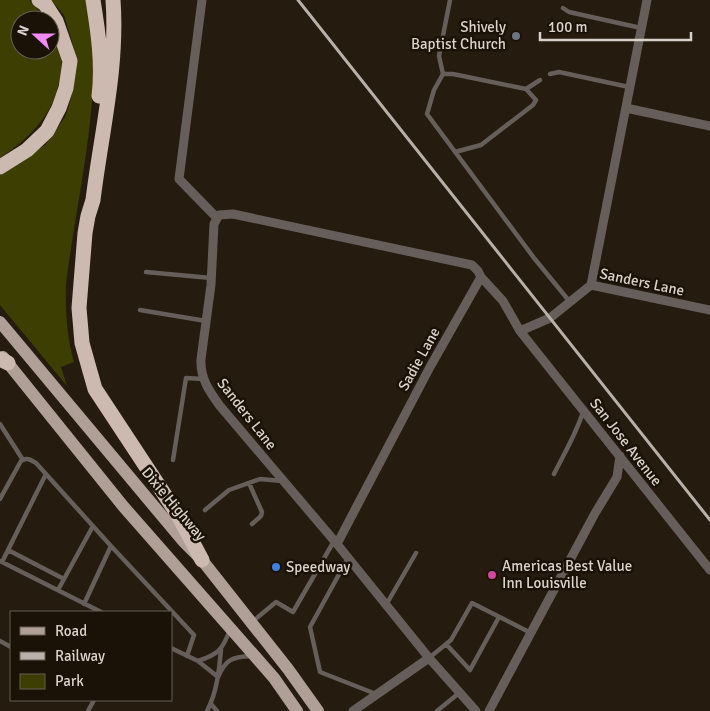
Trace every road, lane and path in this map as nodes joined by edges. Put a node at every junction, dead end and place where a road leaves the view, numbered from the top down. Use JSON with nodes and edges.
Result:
{"nodes":[{"id":1,"x":40,"y":0,"type":"edge"},
{"id":2,"x":93,"y":0,"type":"edge"},
{"id":3,"x":113,"y":0,"type":"edge"},
{"id":4,"x":202,"y":0,"type":"edge"},
{"id":5,"x":450,"y":0,"type":"edge"},
{"id":6,"x":647,"y":0,"type":"edge"},
{"id":7,"x":563,"y":8,"type":"dead end"},
{"id":8,"x":642,"y":28,"type":"junction"},
{"id":9,"x":443,"y":74,"type":"junction"},
{"id":10,"x":550,"y":74,"type":"dead end"},
{"id":11,"x":540,"y":80,"type":"dead end"},
{"id":12,"x":630,"y":87,"type":"junction"},
{"id":13,"x":526,"y":89,"type":"junction"},
{"id":14,"x":626,"y":108,"type":"junction"},
{"id":15,"x":710,"y":126,"type":"edge"},
{"id":16,"x":455,"y":152,"type":"junction"},
{"id":17,"x":0,"y":166,"type":"edge"},
{"id":18,"x":88,"y":216,"type":"junction"},
{"id":19,"x":217,"y":218,"type":"junction"},
{"id":20,"x":146,"y":272,"type":"dead end"},
{"id":21,"x":481,"y":277,"type":"junction"},
{"id":22,"x":211,"y":278,"type":"junction"},
{"id":23,"x":591,"y":285,"type":"junction"},
{"id":24,"x":570,"y":302,"type":"junction"},
{"id":25,"x":140,"y":310,"type":"dead end"},
{"id":26,"x":710,"y":310,"type":"edge"},
{"id":27,"x":0,"y":322,"type":"edge"},
{"id":28,"x":206,"y":322,"type":"junction"},
{"id":29,"x":520,"y":331,"type":"junction"},
{"id":30,"x":3,"y":358,"type":"edge"},
{"id":31,"x":203,"y":379,"type":"junction"},
{"id":32,"x":584,"y":411,"type":"junction"},
{"id":33,"x":0,"y":424,"type":"edge"},
{"id":34,"x":620,"y":456,"type":"junction"},
{"id":35,"x":23,"y":460,"type":"junction"},
{"id":36,"x":173,"y":460,"type":"dead end"},
{"id":37,"x":46,"y":474,"type":"junction"},
{"id":38,"x":554,"y":474,"type":"dead end"},
{"id":39,"x":284,"y":482,"type":"junction"},
{"id":40,"x":249,"y":483,"type":"junction"},
{"id":41,"x":0,"y":499,"type":"edge"},
{"id":42,"x":205,"y":510,"type":"dead end"},
{"id":43,"x":252,"y":524,"type":"dead end"},
{"id":44,"x":93,"y":526,"type":"junction"},
{"id":45,"x":335,"y":542,"type":"junction"},
{"id":46,"x":111,"y":546,"type":"junction"},
{"id":47,"x":8,"y":550,"type":"junction"},
{"id":48,"x":416,"y":553,"type":"dead end"},
{"id":49,"x":348,"y":558,"type":"junction"},
{"id":50,"x":202,"y":560,"type":"junction"},
{"id":51,"x":1,"y":561,"type":"edge"},
{"id":52,"x":710,"y":570,"type":"edge"},
{"id":53,"x":64,"y":579,"type":"junction"},
{"id":54,"x":58,"y":590,"type":"junction"},
{"id":55,"x":84,"y":604,"type":"junction"},
{"id":56,"x":386,"y":605,"type":"junction"},
{"id":57,"x":99,"y":611,"type":"edge"},
{"id":58,"x":172,"y":611,"type":"edge"},
{"id":59,"x":172,"y":611,"type":"edge"},
{"id":60,"x":499,"y":617,"type":"junction"},
{"id":61,"x":251,"y":622,"type":"junction"},
{"id":62,"x":230,"y":628,"type":"junction"},
{"id":63,"x":531,"y":633,"type":"junction"},
{"id":64,"x":446,"y":644,"type":"junction"},
{"id":65,"x":172,"y":648,"type":"edge"},
{"id":66,"x":221,"y":649,"type":"junction"},
{"id":67,"x":254,"y":655,"type":"junction"},
{"id":68,"x":187,"y":656,"type":"junction"},
{"id":69,"x":429,"y":658,"type":"junction"},
{"id":70,"x":198,"y":661,"type":"junction"},
{"id":71,"x":218,"y":677,"type":"junction"},
{"id":72,"x":460,"y":693,"type":"junction"},
{"id":73,"x":377,"y":694,"type":"junction"},
{"id":74,"x":211,"y":704,"type":"junction"},
{"id":75,"x":208,"y":711,"type":"edge"},
{"id":76,"x":217,"y":711,"type":"edge"},
{"id":77,"x":297,"y":711,"type":"edge"},
{"id":78,"x":318,"y":711,"type":"edge"},
{"id":79,"x":353,"y":711,"type":"edge"},
{"id":80,"x":437,"y":711,"type":"edge"},
{"id":81,"x":476,"y":711,"type":"edge"},
{"id":82,"x":489,"y":711,"type":"edge"}],
"edges":[{"from":1,"to":17,"type":"highway"},
{"from":2,"to":18,"type":"highway"},
{"from":3,"to":18,"type":"highway"},
{"from":4,"to":19,"type":"street"},
{"from":5,"to":9,"type":"lane"},
{"from":6,"to":8,"type":"street"},
{"from":7,"to":8,"type":"lane"},
{"from":8,"to":12,"type":"street"},
{"from":9,"to":13,"type":"lane"},
{"from":9,"to":16,"type":"lane"},
{"from":10,"to":12,"type":"lane"},
{"from":11,"to":13,"type":"lane"},
{"from":12,"to":14,"type":"street"},
{"from":13,"to":16,"type":"lane"},
{"from":14,"to":15,"type":"street"},
{"from":14,"to":23,"type":"street"},
{"from":16,"to":24,"type":"lane"},
{"from":18,"to":50,"type":"highway"},
{"from":19,"to":21,"type":"street"},
{"from":19,"to":22,"type":"street","name":"Sanders Lane"},
{"from":20,"to":22,"type":"lane"},
{"from":21,"to":29,"type":"street"},
{"from":21,"to":45,"type":"street","name":"Sadie Lane"},
{"from":22,"to":28,"type":"street","name":"Sanders Lane"},
{"from":23,"to":24,"type":"street","name":"Sanders Lane"},
{"from":23,"to":26,"type":"street","name":"Sanders Lane"},
{"from":24,"to":29,"type":"street","name":"Sanders Lane"},
{"from":25,"to":28,"type":"lane"},
{"from":27,"to":50,"type":"main road","name":"Dixie Highway"},
{"from":28,"to":31,"type":"street","name":"Sanders Lane"},
{"from":29,"to":32,"type":"street","name":"San Jose Avenue"},
{"from":30,"to":62,"type":"main road"},
{"from":31,"to":36,"type":"lane"},
{"from":31,"to":39,"type":"street","name":"Sanders Lane"},
{"from":32,"to":34,"type":"street","name":"San Jose Avenue"},
{"from":32,"to":38,"type":"lane"},
{"from":33,"to":35,"type":"lane"},
{"from":34,"to":52,"type":"street","name":"San Jose Avenue"},
{"from":34,"to":63,"type":"street"},
{"from":35,"to":37,"type":"lane"},
{"from":35,"to":41,"type":"lane"},
{"from":37,"to":44,"type":"lane"},
{"from":37,"to":47,"type":"lane"},
{"from":39,"to":40,"type":"lane"},
{"from":39,"to":45,"type":"street","name":"Sanders Lane"},
{"from":40,"to":42,"type":"lane"},
{"from":40,"to":43,"type":"lane"},
{"from":44,"to":46,"type":"lane"},
{"from":44,"to":53,"type":"lane"},
{"from":45,"to":49,"type":"street","name":"Sanders Lane"},
{"from":45,"to":61,"type":"lane"},
{"from":46,"to":55,"type":"lane"},
{"from":46,"to":59,"type":"lane"},
{"from":47,"to":51,"type":"lane"},
{"from":47,"to":53,"type":"lane"},
{"from":48,"to":56,"type":"lane"},
{"from":49,"to":56,"type":"street","name":"Sanders Lane"},
{"from":49,"to":73,"type":"lane"},
{"from":50,"to":61,"type":"main road","name":"Dixie Highway"},
{"from":51,"to":54,"type":"lane"},
{"from":53,"to":54,"type":"lane"},
{"from":54,"to":55,"type":"lane"},
{"from":55,"to":57,"type":"lane"},
{"from":56,"to":69,"type":"street","name":"Sanders Lane"},
{"from":58,"to":68,"type":"lane"},
{"from":60,"to":63,"type":"lane"},
{"from":60,"to":64,"type":"lane"},
{"from":60,"to":64,"type":"lane"},
{"from":61,"to":78,"type":"main road","name":"Dixie Highway"},
{"from":62,"to":66,"type":"lane"},
{"from":62,"to":67,"type":"main road"},
{"from":63,"to":82,"type":"street"},
{"from":64,"to":69,"type":"lane"},
{"from":65,"to":68,"type":"lane"},
{"from":66,"to":70,"type":"lane"},
{"from":66,"to":71,"type":"lane"},
{"from":67,"to":71,"type":"lane"},
{"from":67,"to":77,"type":"main road"},
{"from":68,"to":70,"type":"lane"},
{"from":69,"to":72,"type":"street","name":"Sanders Lane"},
{"from":69,"to":73,"type":"street"},
{"from":70,"to":71,"type":"lane"},
{"from":71,"to":74,"type":"lane"},
{"from":72,"to":80,"type":"lane"},
{"from":72,"to":81,"type":"street","name":"Sanders Lane"},
{"from":73,"to":79,"type":"street"},
{"from":74,"to":75,"type":"lane"},
{"from":74,"to":76,"type":"lane"}]}
